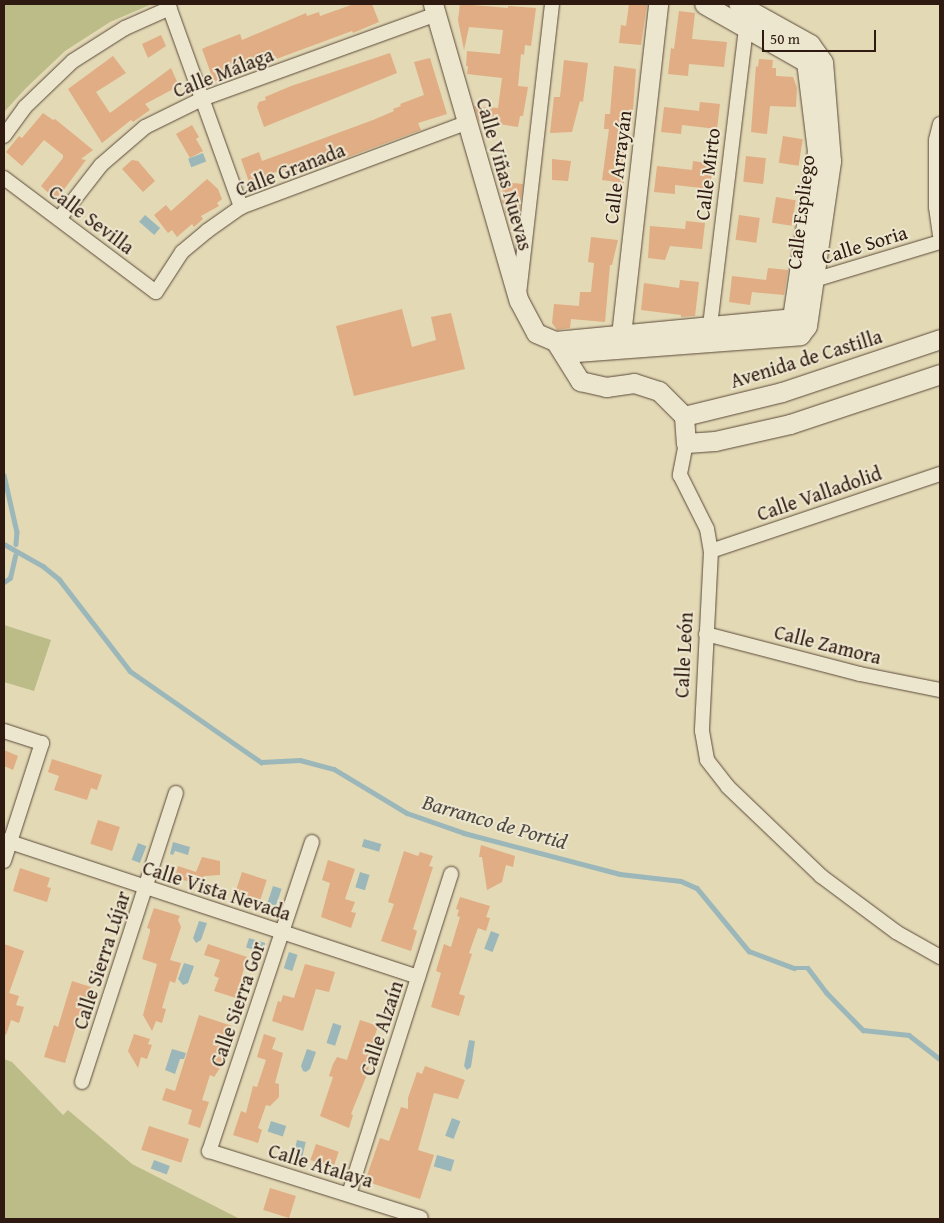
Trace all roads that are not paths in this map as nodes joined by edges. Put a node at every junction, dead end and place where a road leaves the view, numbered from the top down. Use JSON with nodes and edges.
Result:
{"nodes":[{"id":1,"x":552,"y":4,"type":"edge"},
{"id":2,"x":658,"y":4,"type":"edge"},
{"id":3,"x":704,"y":4,"type":"edge"},
{"id":4,"x":169,"y":6,"type":"edge"},
{"id":5,"x":435,"y":9,"type":"edge"},
{"id":6,"x":745,"y":14,"type":"edge"},
{"id":7,"x":202,"y":99,"type":"junction"},
{"id":8,"x":466,"y":123,"type":"junction"},
{"id":9,"x":940,"y":124,"type":"edge"},
{"id":10,"x":4,"y":136,"type":"edge"},
{"id":11,"x":4,"y":178,"type":"edge"},
{"id":12,"x":241,"y":207,"type":"junction"},
{"id":13,"x":59,"y":219,"type":"junction"},
{"id":14,"x":940,"y":235,"type":"edge"},
{"id":15,"x":940,"y":242,"type":"edge"},
{"id":16,"x":807,"y":279,"type":"junction"},
{"id":17,"x":156,"y":292,"type":"joint"},
{"id":18,"x":519,"y":301,"type":"junction"},
{"id":19,"x":709,"y":334,"type":"junction"},
{"id":20,"x":940,"y":339,"type":"edge"},
{"id":21,"x":620,"y":342,"type":"junction"},
{"id":22,"x":559,"y":347,"type":"junction"},
{"id":23,"x":940,"y":374,"type":"edge"},
{"id":24,"x":684,"y":416,"type":"junction"},
{"id":25,"x":686,"y":443,"type":"junction"},
{"id":26,"x":940,"y":474,"type":"edge"},
{"id":27,"x":711,"y":551,"type":"junction"},
{"id":28,"x":706,"y":634,"type":"junction"},
{"id":29,"x":940,"y":690,"type":"edge"},
{"id":30,"x":4,"y":731,"type":"edge"},
{"id":31,"x":176,"y":793,"type":"dead end"},
{"id":32,"x":7,"y":841,"type":"edge"},
{"id":33,"x":312,"y":842,"type":"dead end"},
{"id":34,"x":4,"y":861,"type":"edge"},
{"id":35,"x":451,"y":874,"type":"dead end"},
{"id":36,"x":146,"y":887,"type":"junction"},
{"id":37,"x":283,"y":932,"type":"junction"},
{"id":38,"x":939,"y":954,"type":"edge"},
{"id":39,"x":418,"y":977,"type":"junction"},
{"id":40,"x":82,"y":1082,"type":"dead end"},
{"id":41,"x":209,"y":1151,"type":"joint"},
{"id":42,"x":350,"y":1194,"type":"junction"},
{"id":43,"x":421,"y":1218,"type":"dead end"}],
"edges":[{"from":1,"to":18,"type":"street"},
{"from":2,"to":21,"type":"street","name":"Calle Arrayán"},
{"from":3,"to":6,"type":"street","name":"Calle Espliego"},
{"from":4,"to":7,"type":"street"},
{"from":4,"to":10,"type":"street"},
{"from":5,"to":7,"type":"street","name":"Calle Málaga"},
{"from":5,"to":8,"type":"street","name":"Calle Viñas Nuevas"},
{"from":6,"to":16,"type":"street","name":"Calle Espliego"},
{"from":6,"to":19,"type":"street","name":"Calle Mirto"},
{"from":7,"to":12,"type":"street"},
{"from":7,"to":13,"type":"street","name":"Calle Málaga"},
{"from":8,"to":12,"type":"street","name":"Calle Granada"},
{"from":8,"to":18,"type":"street","name":"Calle Viñas Nuevas"},
{"from":9,"to":14,"type":"street"},
{"from":11,"to":13,"type":"street","name":"Calle Sevilla"},
{"from":12,"to":17,"type":"street","name":"Calle Granada"},
{"from":13,"to":17,"type":"street","name":"Calle Sevilla"},
{"from":15,"to":16,"type":"street","name":"Calle Soria"},
{"from":16,"to":19,"type":"street","name":"Calle Espliego"},
{"from":18,"to":22,"type":"street","name":"Calle Viñas Nuevas"},
{"from":19,"to":21,"type":"street"},
{"from":20,"to":24,"type":"street","name":"Avenida de Castilla"},
{"from":21,"to":22,"type":"street"},
{"from":22,"to":24,"type":"street"},
{"from":23,"to":25,"type":"street"},
{"from":24,"to":25,"type":"street","name":"Calle León"},
{"from":25,"to":27,"type":"street","name":"Calle León"},
{"from":26,"to":27,"type":"street","name":"Calle Valladolid"},
{"from":27,"to":28,"type":"street","name":"Calle León"},
{"from":28,"to":29,"type":"street","name":"Calle Zamora"},
{"from":28,"to":38,"type":"street","name":"Calle León"},
{"from":30,"to":32,"type":"street"},
{"from":31,"to":36,"type":"street","name":"Calle Sierra Lújar"},
{"from":32,"to":34,"type":"street"},
{"from":32,"to":36,"type":"street","name":"Calle Vista Nevada"},
{"from":33,"to":37,"type":"street","name":"Calle Sierra Gor"},
{"from":35,"to":39,"type":"street","name":"Calle Alzaín"},
{"from":36,"to":37,"type":"street","name":"Calle Vista Nevada"},
{"from":36,"to":40,"type":"street","name":"Calle Sierra Lújar"},
{"from":37,"to":39,"type":"street","name":"Calle Vista Nevada"},
{"from":37,"to":41,"type":"street","name":"Calle Sierra Gor"},
{"from":39,"to":42,"type":"street","name":"Calle Alzaín"},
{"from":41,"to":42,"type":"street","name":"Calle Atalaya"},
{"from":42,"to":43,"type":"street","name":"Calle Atalaya"}]}
